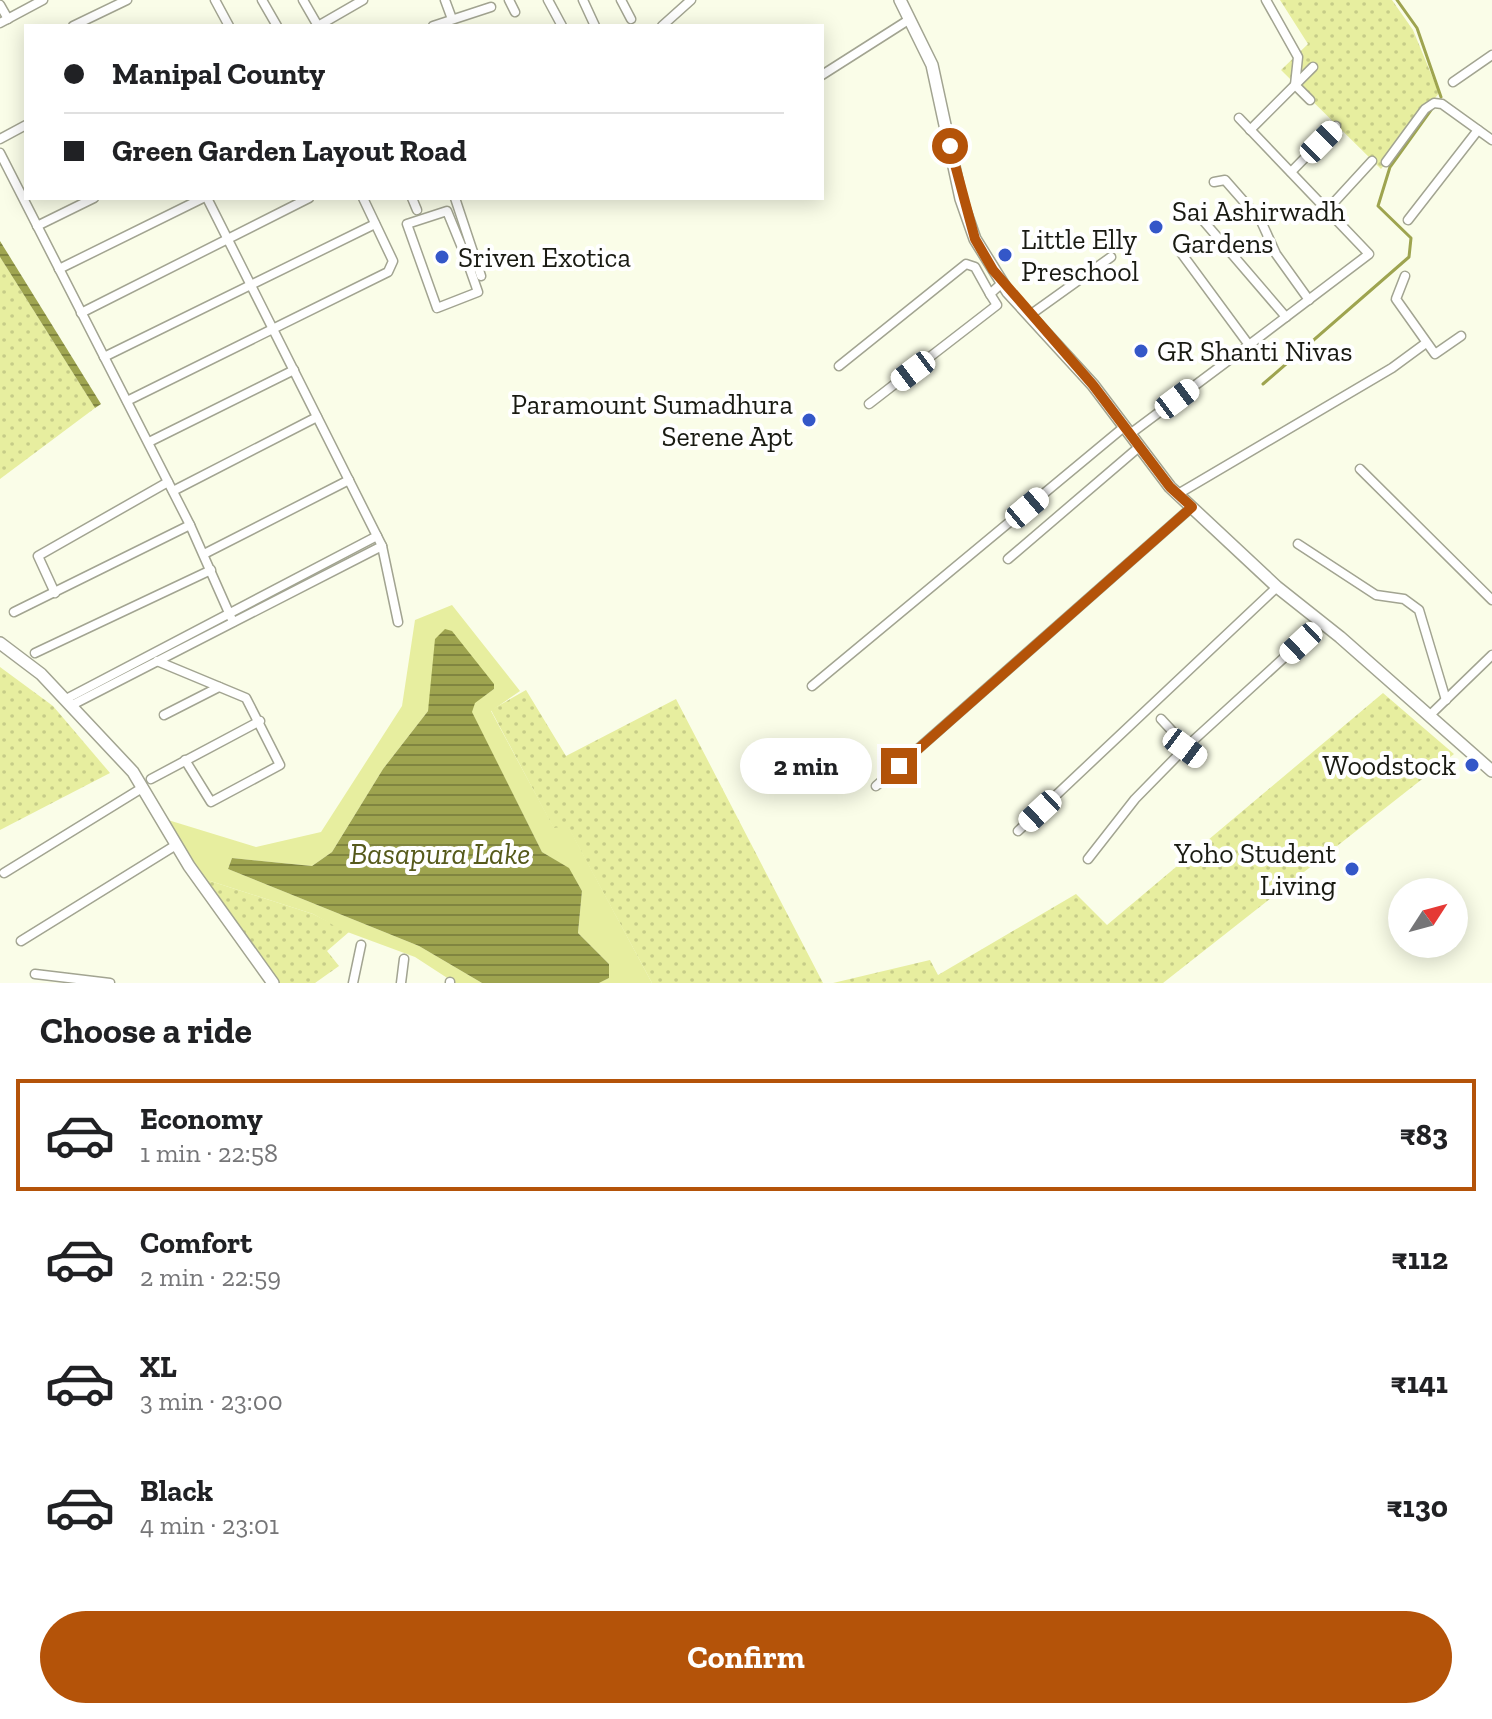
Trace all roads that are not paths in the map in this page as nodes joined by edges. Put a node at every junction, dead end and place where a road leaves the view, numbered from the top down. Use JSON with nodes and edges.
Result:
{"nodes":[{"id":1,"x":43,"y":0,"type":"edge"},
{"id":2,"x":127,"y":0,"type":"edge"},
{"id":3,"x":215,"y":0,"type":"edge"},
{"id":4,"x":262,"y":0,"type":"edge"},
{"id":5,"x":303,"y":0,"type":"edge"},
{"id":6,"x":363,"y":0,"type":"edge"},
{"id":7,"x":445,"y":0,"type":"edge"},
{"id":8,"x":509,"y":0,"type":"edge"},
{"id":9,"x":548,"y":0,"type":"edge"},
{"id":10,"x":583,"y":0,"type":"edge"},
{"id":11,"x":621,"y":0,"type":"edge"},
{"id":12,"x":691,"y":0,"type":"edge"},
{"id":13,"x":900,"y":0,"type":"edge"},
{"id":14,"x":1266,"y":0,"type":"edge"},
{"id":15,"x":346,"y":3,"type":"edge"},
{"id":16,"x":0,"y":5,"type":"edge"},
{"id":17,"x":491,"y":7,"type":"dead end"},
{"id":18,"x":515,"y":12,"type":"dead end"},
{"id":19,"x":452,"y":19,"type":"junction"},
{"id":20,"x":631,"y":19,"type":"dead end"},
{"id":21,"x":910,"y":19,"type":"junction"},
{"id":22,"x":4,"y":21,"type":"edge"},
{"id":23,"x":77,"y":24,"type":"edge"},
{"id":24,"x":228,"y":24,"type":"edge"},
{"id":25,"x":276,"y":24,"type":"edge"},
{"id":26,"x":317,"y":24,"type":"edge"},
{"id":27,"x":320,"y":24,"type":"edge"},
{"id":28,"x":438,"y":24,"type":"edge"},
{"id":29,"x":561,"y":24,"type":"edge"},
{"id":30,"x":594,"y":24,"type":"edge"},
{"id":31,"x":664,"y":24,"type":"edge"},
{"id":32,"x":1492,"y":55,"type":"edge"},
{"id":33,"x":1313,"y":67,"type":"dead end"},
{"id":34,"x":824,"y":74,"type":"edge"},
{"id":35,"x":1453,"y":82,"type":"dead end"},
{"id":36,"x":1295,"y":85,"type":"junction"},
{"id":37,"x":1310,"y":100,"type":"dead end"},
{"id":38,"x":1239,"y":118,"type":"dead end"},
{"id":39,"x":24,"y":126,"type":"edge"},
{"id":40,"x":1336,"y":126,"type":"dead end"},
{"id":41,"x":1250,"y":130,"type":"junction"},
{"id":42,"x":1478,"y":130,"type":"junction"},
{"id":43,"x":0,"y":139,"type":"edge"},
{"id":44,"x":1492,"y":140,"type":"edge"},
{"id":45,"x":0,"y":153,"type":"edge"},
{"id":46,"x":1372,"y":161,"type":"dead end"},
{"id":47,"x":1386,"y":162,"type":"dead end"},
{"id":48,"x":1291,"y":172,"type":"junction"},
{"id":49,"x":24,"y":179,"type":"edge"},
{"id":50,"x":1214,"y":182,"type":"dead end"},
{"id":51,"x":16,"y":184,"type":"junction"},
{"id":52,"x":90,"y":200,"type":"edge"},
{"id":53,"x":201,"y":200,"type":"edge"},
{"id":54,"x":206,"y":200,"type":"edge"},
{"id":55,"x":305,"y":200,"type":"edge"},
{"id":56,"x":364,"y":200,"type":"edge"},
{"id":57,"x":413,"y":200,"type":"edge"},
{"id":58,"x":455,"y":200,"type":"edge"},
{"id":59,"x":417,"y":210,"type":"dead end"},
{"id":60,"x":1327,"y":210,"type":"junction"},
{"id":61,"x":1195,"y":211,"type":"dead end"},
{"id":62,"x":1408,"y":220,"type":"dead end"},
{"id":63,"x":375,"y":224,"type":"junction"},
{"id":64,"x":37,"y":226,"type":"junction"},
{"id":65,"x":462,"y":232,"type":"junction"},
{"id":66,"x":227,"y":238,"type":"junction"},
{"id":67,"x":1179,"y":250,"type":"dead end"},
{"id":68,"x":469,"y":253,"type":"junction"},
{"id":69,"x":1111,"y":257,"type":"dead end"},
{"id":70,"x":59,"y":269,"type":"junction"},
{"id":71,"x":481,"y":276,"type":"dead end"},
{"id":72,"x":1405,"y":276,"type":"dead end"},
{"id":73,"x":1002,"y":283,"type":"junction"},
{"id":74,"x":251,"y":285,"type":"junction"},
{"id":75,"x":990,"y":294,"type":"junction"},
{"id":76,"x":1309,"y":300,"type":"junction"},
{"id":77,"x":81,"y":313,"type":"junction"},
{"id":78,"x":1030,"y":315,"type":"junction"},
{"id":79,"x":1286,"y":317,"type":"junction"},
{"id":80,"x":273,"y":328,"type":"junction"},
{"id":81,"x":1461,"y":336,"type":"dead end"},
{"id":82,"x":1426,"y":343,"type":"junction"},
{"id":83,"x":1249,"y":345,"type":"junction"},
{"id":84,"x":104,"y":357,"type":"junction"},
{"id":85,"x":839,"y":366,"type":"dead end"},
{"id":86,"x":294,"y":370,"type":"junction"},
{"id":87,"x":127,"y":401,"type":"junction"},
{"id":88,"x":869,"y":404,"type":"dead end"},
{"id":89,"x":317,"y":417,"type":"junction"},
{"id":90,"x":1127,"y":430,"type":"junction"},
{"id":91,"x":149,"y":442,"type":"junction"},
{"id":92,"x":1139,"y":447,"type":"junction"},
{"id":93,"x":1360,"y":469,"type":"dead end"},
{"id":94,"x":349,"y":480,"type":"junction"},
{"id":95,"x":170,"y":486,"type":"junction"},
{"id":96,"x":1178,"y":494,"type":"junction"},
{"id":97,"x":1192,"y":507,"type":"junction"},
{"id":98,"x":190,"y":525,"type":"junction"},
{"id":99,"x":377,"y":536,"type":"junction"},
{"id":100,"x":1298,"y":544,"type":"dead end"},
{"id":101,"x":382,"y":546,"type":"junction"},
{"id":102,"x":204,"y":554,"type":"junction"},
{"id":103,"x":1008,"y":559,"type":"dead end"},
{"id":104,"x":211,"y":570,"type":"junction"},
{"id":105,"x":1277,"y":587,"type":"junction"},
{"id":106,"x":55,"y":593,"type":"junction"},
{"id":107,"x":1492,"y":600,"type":"edge"},
{"id":108,"x":14,"y":612,"type":"dead end"},
{"id":109,"x":231,"y":618,"type":"junction"},
{"id":110,"x":398,"y":622,"type":"dead end"},
{"id":111,"x":1322,"y":623,"type":"junction"},
{"id":112,"x":0,"y":643,"type":"edge"},
{"id":113,"x":35,"y":653,"type":"dead end"},
{"id":114,"x":1492,"y":655,"type":"edge"},
{"id":115,"x":157,"y":661,"type":"junction"},
{"id":116,"x":812,"y":686,"type":"dead end"},
{"id":117,"x":219,"y":687,"type":"junction"},
{"id":118,"x":1446,"y":700,"type":"junction"},
{"id":119,"x":69,"y":702,"type":"junction"},
{"id":120,"x":164,"y":715,"type":"dead end"},
{"id":121,"x":1429,"y":716,"type":"junction"},
{"id":122,"x":1161,"y":719,"type":"dead end"},
{"id":123,"x":260,"y":721,"type":"junction"},
{"id":124,"x":1185,"y":748,"type":"junction"},
{"id":125,"x":1198,"y":759,"type":"dead end"},
{"id":126,"x":185,"y":760,"type":"junction"},
{"id":127,"x":1492,"y":771,"type":"edge"},
{"id":128,"x":151,"y":779,"type":"dead end"},
{"id":129,"x":876,"y":786,"type":"dead end"},
{"id":130,"x":142,"y":788,"type":"junction"},
{"id":131,"x":1018,"y":831,"type":"dead end"},
{"id":132,"x":176,"y":845,"type":"junction"},
{"id":133,"x":1088,"y":859,"type":"dead end"},
{"id":134,"x":4,"y":873,"type":"dead end"},
{"id":135,"x":21,"y":941,"type":"dead end"},
{"id":136,"x":361,"y":945,"type":"dead end"},
{"id":137,"x":404,"y":959,"type":"dead end"},
{"id":138,"x":35,"y":974,"type":"dead end"},
{"id":139,"x":98,"y":982,"type":"edge"},
{"id":140,"x":110,"y":983,"type":"edge"},
{"id":141,"x":273,"y":983,"type":"edge"},
{"id":142,"x":353,"y":983,"type":"edge"},
{"id":143,"x":401,"y":983,"type":"edge"}],
"edges":[{"from":1,"to":22,"type":"street"},
{"from":2,"to":23,"type":"street"},
{"from":3,"to":24,"type":"street"},
{"from":4,"to":25,"type":"street"},
{"from":5,"to":26,"type":"street"},
{"from":6,"to":15,"type":"street"},
{"from":7,"to":19,"type":"street"},
{"from":8,"to":18,"type":"street"},
{"from":9,"to":29,"type":"street"},
{"from":10,"to":30,"type":"street"},
{"from":11,"to":20,"type":"street"},
{"from":12,"to":31,"type":"street"},
{"from":13,"to":21,"type":"main road"},
{"from":14,"to":36,"type":"street"},
{"from":15,"to":27,"type":"street"},
{"from":16,"to":22,"type":"street"},
{"from":17,"to":19,"type":"street"},
{"from":19,"to":28,"type":"street"},
{"from":21,"to":34,"type":"street"},
{"from":21,"to":73,"type":"main road"},
{"from":32,"to":35,"type":"street"},
{"from":33,"to":36,"type":"street"},
{"from":36,"to":37,"type":"street"},
{"from":36,"to":41,"type":"street"},
{"from":38,"to":41,"type":"street"},
{"from":39,"to":43,"type":"street"},
{"from":40,"to":48,"type":"street"},
{"from":41,"to":48,"type":"street"},
{"from":42,"to":44,"type":"street"},
{"from":42,"to":47,"type":"street"},
{"from":42,"to":62,"type":"street"},
{"from":45,"to":51,"type":"street"},
{"from":46,"to":60,"type":"street"},
{"from":48,"to":60,"type":"street"},
{"from":49,"to":51,"type":"street"},
{"from":50,"to":76,"type":"street"},
{"from":51,"to":64,"type":"street"},
{"from":52,"to":64,"type":"street"},
{"from":53,"to":70,"type":"street"},
{"from":54,"to":66,"type":"street"},
{"from":55,"to":66,"type":"street"},
{"from":56,"to":63,"type":"street"},
{"from":57,"to":59,"type":"street"},
{"from":58,"to":65,"type":"street"},
{"from":60,"to":76,"type":"street"},
{"from":61,"to":79,"type":"street"},
{"from":63,"to":74,"type":"street"},
{"from":63,"to":80,"type":"street"},
{"from":64,"to":70,"type":"street"},
{"from":65,"to":68,"type":"street"},
{"from":65,"to":68,"type":"street"},
{"from":66,"to":74,"type":"street"},
{"from":66,"to":77,"type":"street"},
{"from":67,"to":83,"type":"street"},
{"from":68,"to":71,"type":"street"},
{"from":69,"to":78,"type":"street"},
{"from":70,"to":77,"type":"street"},
{"from":72,"to":82,"type":"street"},
{"from":73,"to":75,"type":"street"},
{"from":73,"to":78,"type":"main road"},
{"from":74,"to":80,"type":"street"},
{"from":74,"to":84,"type":"street"},
{"from":75,"to":85,"type":"street"},
{"from":75,"to":88,"type":"street"},
{"from":76,"to":79,"type":"street"},
{"from":77,"to":84,"type":"street"},
{"from":78,"to":90,"type":"main road"},
{"from":79,"to":83,"type":"street"},
{"from":80,"to":86,"type":"street"},
{"from":80,"to":87,"type":"street"},
{"from":81,"to":82,"type":"street"},
{"from":82,"to":96,"type":"street"},
{"from":83,"to":90,"type":"street"},
{"from":84,"to":87,"type":"street"},
{"from":86,"to":89,"type":"street"},
{"from":86,"to":91,"type":"street"},
{"from":87,"to":91,"type":"street"},
{"from":89,"to":94,"type":"street"},
{"from":89,"to":95,"type":"street"},
{"from":90,"to":92,"type":"main road"},
{"from":90,"to":116,"type":"street"},
{"from":91,"to":95,"type":"street"},
{"from":92,"to":96,"type":"main road"},
{"from":92,"to":103,"type":"street"},
{"from":93,"to":107,"type":"street"},
{"from":94,"to":99,"type":"street"},
{"from":94,"to":102,"type":"street"},
{"from":95,"to":98,"type":"street"},
{"from":95,"to":106,"type":"street"},
{"from":96,"to":97,"type":"main road"},
{"from":97,"to":105,"type":"main road"},
{"from":97,"to":129,"type":"street"},
{"from":98,"to":102,"type":"street"},
{"from":98,"to":106,"type":"street"},
{"from":99,"to":101,"type":"street"},
{"from":99,"to":109,"type":"street"},
{"from":100,"to":118,"type":"street"},
{"from":101,"to":109,"type":"street"},
{"from":101,"to":110,"type":"street"},
{"from":102,"to":104,"type":"street"},
{"from":104,"to":109,"type":"street"},
{"from":104,"to":113,"type":"street"},
{"from":105,"to":111,"type":"main road"},
{"from":105,"to":131,"type":"street"},
{"from":106,"to":108,"type":"street"},
{"from":109,"to":115,"type":"street"},
{"from":109,"to":119,"type":"street"},
{"from":111,"to":121,"type":"main road"},
{"from":111,"to":124,"type":"street"},
{"from":112,"to":119,"type":"main road"},
{"from":114,"to":118,"type":"street"},
{"from":115,"to":117,"type":"street"},
{"from":115,"to":119,"type":"street"},
{"from":117,"to":120,"type":"street"},
{"from":117,"to":123,"type":"street"},
{"from":118,"to":121,"type":"street"},
{"from":119,"to":130,"type":"main road"},
{"from":121,"to":127,"type":"main road"},
{"from":122,"to":124,"type":"street"},
{"from":123,"to":126,"type":"street"},
{"from":123,"to":126,"type":"street"},
{"from":124,"to":125,"type":"street"},
{"from":124,"to":133,"type":"street"},
{"from":126,"to":128,"type":"street"},
{"from":130,"to":132,"type":"main road"},
{"from":130,"to":134,"type":"street"},
{"from":132,"to":135,"type":"street"},
{"from":132,"to":141,"type":"main road"},
{"from":136,"to":142,"type":"street"},
{"from":137,"to":143,"type":"street"},
{"from":138,"to":139,"type":"street"},
{"from":139,"to":140,"type":"street"}]}
